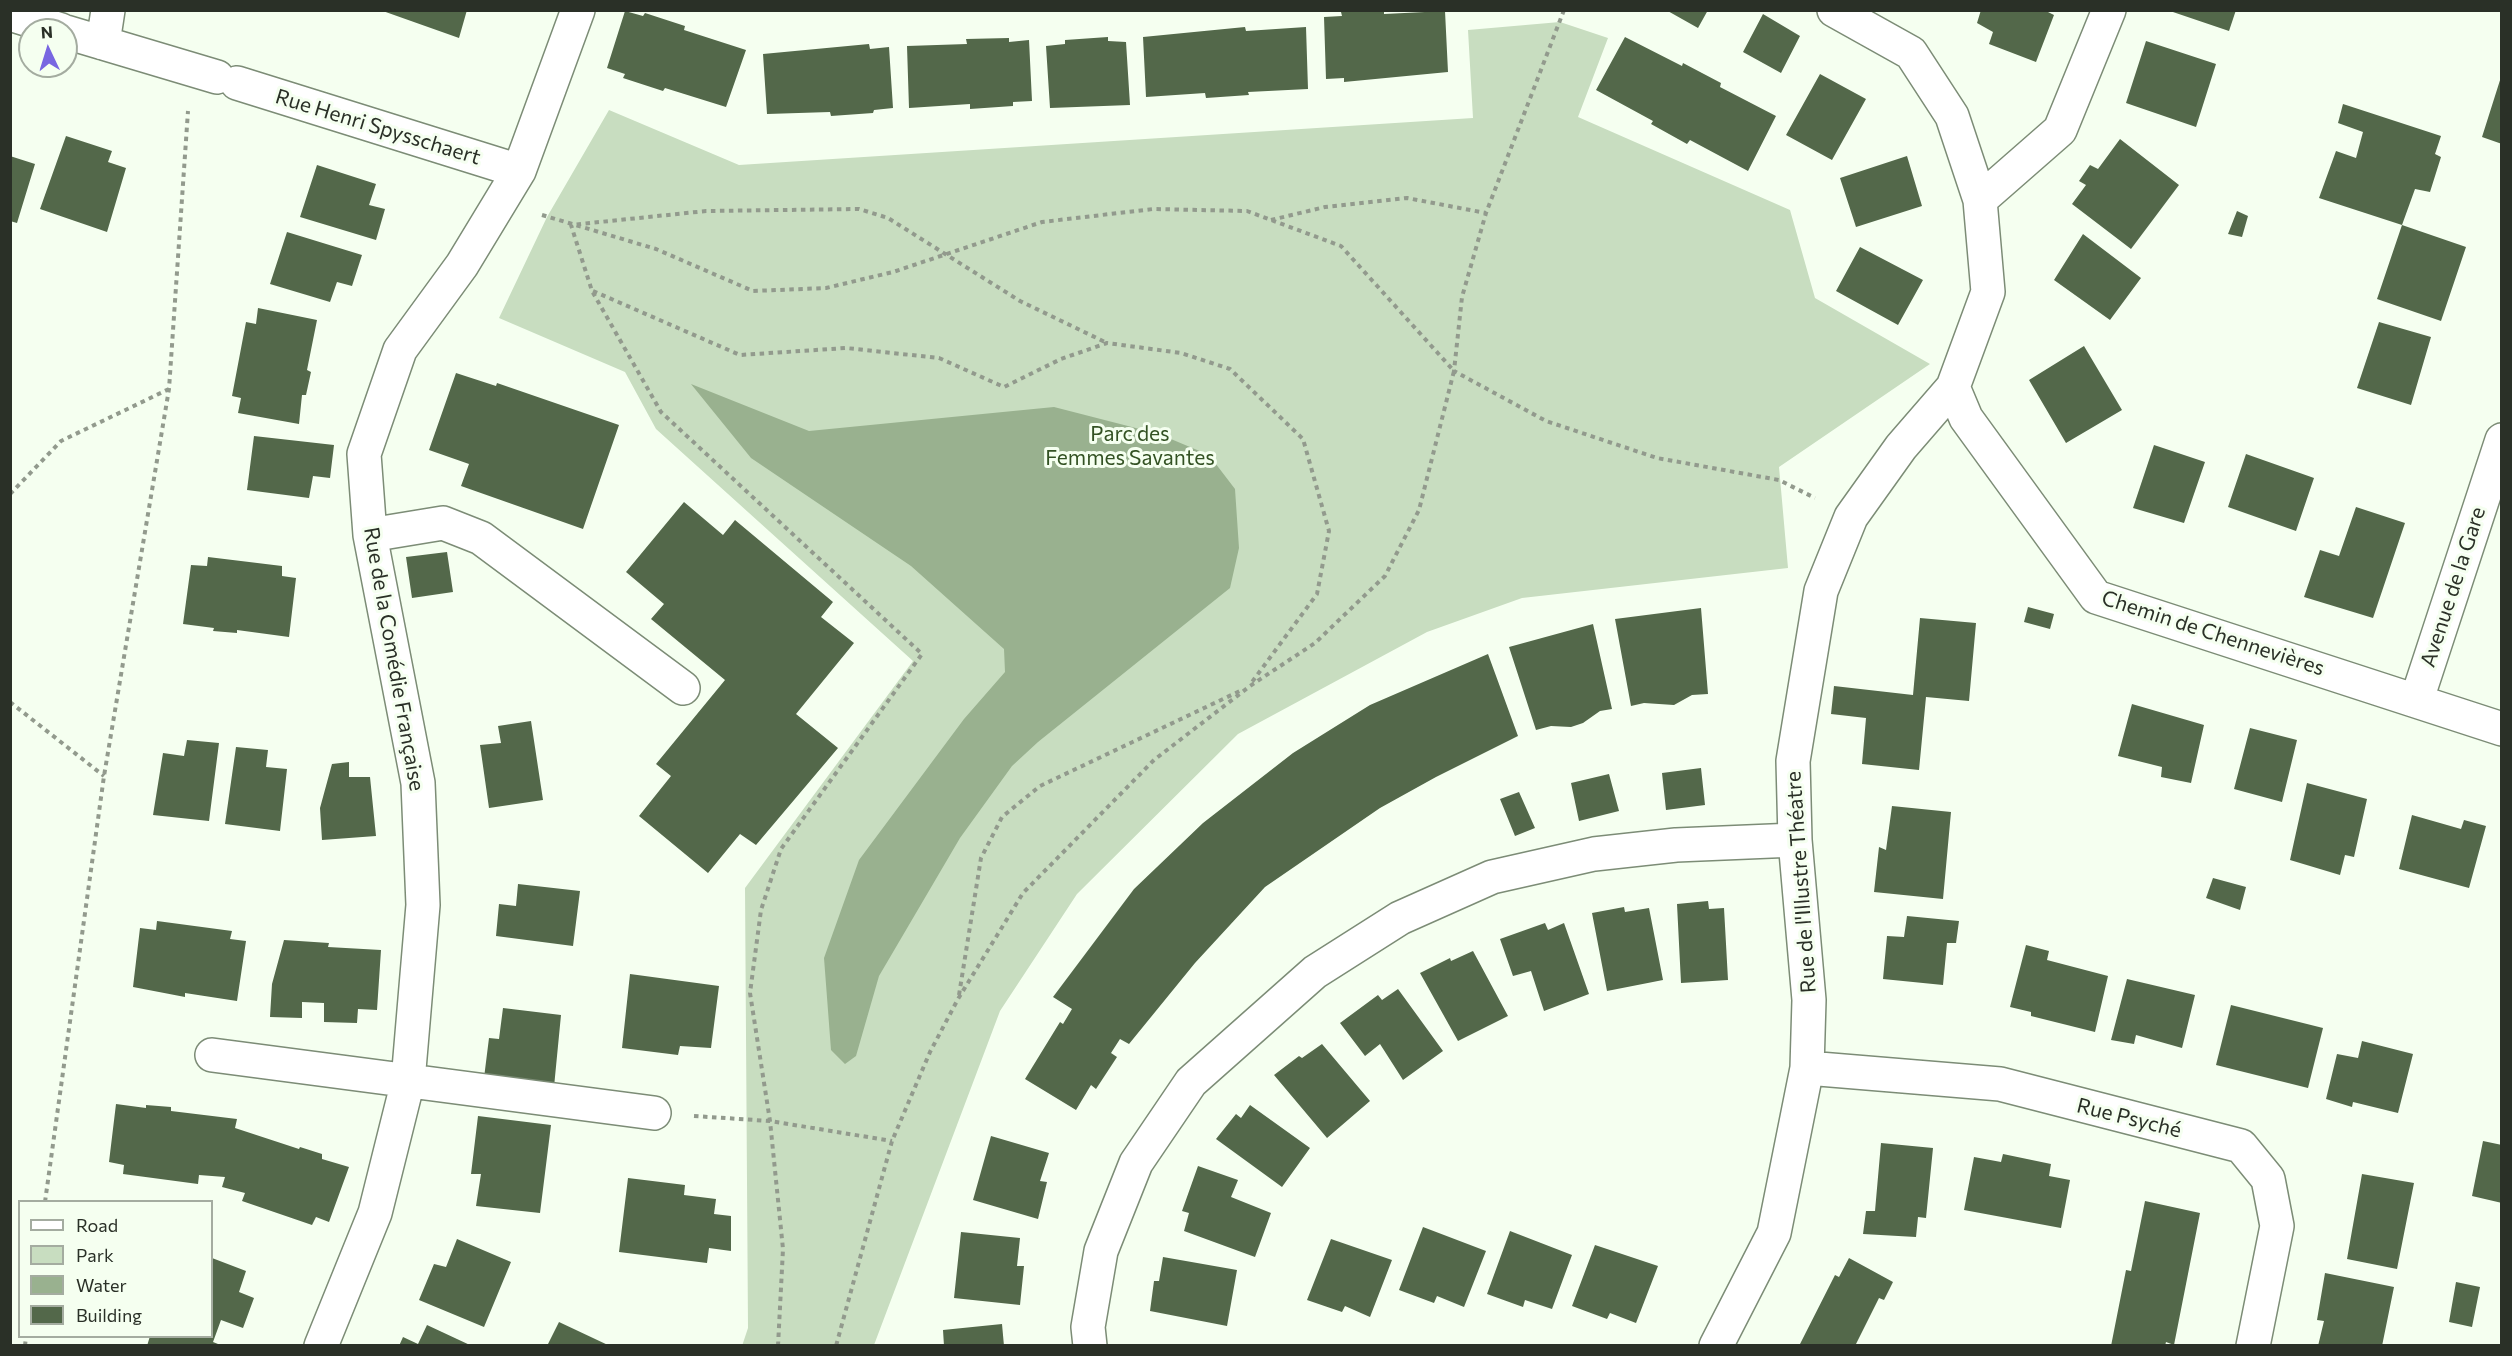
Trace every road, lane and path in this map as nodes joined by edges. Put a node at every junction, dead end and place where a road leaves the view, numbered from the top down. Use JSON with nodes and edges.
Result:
{"nodes":[{"id":1,"x":108,"y":10,"type":"edge"},
{"id":2,"x":578,"y":10,"type":"edge"},
{"id":3,"x":1564,"y":10,"type":"edge"},
{"id":4,"x":1834,"y":10,"type":"edge"},
{"id":5,"x":2109,"y":10,"type":"edge"},
{"id":6,"x":78,"y":36,"type":"edge"},
{"id":7,"x":103,"y":43,"type":"junction"},
{"id":8,"x":215,"y":77,"type":"junction"},
{"id":9,"x":519,"y":171,"type":"junction"},
{"id":10,"x":1980,"y":200,"type":"junction"},
{"id":11,"x":502,"y":201,"type":"junction"},
{"id":12,"x":1486,"y":213,"type":"junction"},
{"id":13,"x":1271,"y":220,"type":"junction"},
{"id":14,"x":571,"y":225,"type":"junction"},
{"id":15,"x":941,"y":254,"type":"junction"},
{"id":16,"x":592,"y":291,"type":"junction"},
{"id":17,"x":1107,"y":343,"type":"junction"},
{"id":18,"x":1454,"y":371,"type":"junction"},
{"id":19,"x":1953,"y":387,"type":"junction"},
{"id":20,"x":170,"y":389,"type":"junction"},
{"id":21,"x":2502,"y":440,"type":"edge"},
{"id":22,"x":10,"y":494,"type":"edge"},
{"id":23,"x":1851,"y":517,"type":"junction"},
{"id":24,"x":370,"y":535,"type":"junction"},
{"id":25,"x":1250,"y":686,"type":"junction"},
{"id":26,"x":683,"y":688,"type":"dead end"},
{"id":27,"x":2417,"y":699,"type":"junction"},
{"id":28,"x":10,"y":702,"type":"edge"},
{"id":29,"x":2502,"y":729,"type":"edge"},
{"id":30,"x":104,"y":776,"type":"junction"},
{"id":31,"x":1795,"y":840,"type":"junction"},
{"id":32,"x":958,"y":999,"type":"junction"},
{"id":33,"x":212,"y":1055,"type":"dead end"},
{"id":34,"x":1807,"y":1068,"type":"junction"},
{"id":35,"x":408,"y":1081,"type":"junction"},
{"id":36,"x":654,"y":1113,"type":"joint"},
{"id":37,"x":770,"y":1121,"type":"junction"},
{"id":38,"x":892,"y":1141,"type":"junction"},
{"id":39,"x":45,"y":1200,"type":"edge"},
{"id":40,"x":321,"y":1346,"type":"edge"},
{"id":41,"x":778,"y":1346,"type":"edge"},
{"id":42,"x":836,"y":1346,"type":"edge"},
{"id":43,"x":1090,"y":1346,"type":"edge"},
{"id":44,"x":1716,"y":1346,"type":"edge"},
{"id":45,"x":2253,"y":1346,"type":"edge"}],
"edges":[{"from":1,"to":7,"type":"street"},
{"from":2,"to":9,"type":"street","name":"Rue de la Comédie Française"},
{"from":3,"to":12,"type":"path"},
{"from":4,"to":10,"type":"street","name":"Rue de l'Illustre Théatre"},
{"from":5,"to":10,"type":"street"},
{"from":6,"to":7,"type":"street","name":"Rue Henri Spysschaert"},
{"from":7,"to":8,"type":"street","name":"Rue Henri Spysschaert"},
{"from":8,"to":9,"type":"street","name":"Rue Henri Spysschaert"},
{"from":8,"to":20,"type":"path"},
{"from":9,"to":11,"type":"street","name":"Rue de la Comédie Française"},
{"from":10,"to":19,"type":"street","name":"Rue de l'Illustre Théatre"},
{"from":11,"to":14,"type":"path"},
{"from":11,"to":24,"type":"street","name":"Rue de la Comédie Française"},
{"from":12,"to":13,"type":"path"},
{"from":12,"to":18,"type":"path"},
{"from":13,"to":15,"type":"path"},
{"from":13,"to":18,"type":"path"},
{"from":14,"to":15,"type":"path"},
{"from":14,"to":15,"type":"path"},
{"from":14,"to":16,"type":"path"},
{"from":15,"to":17,"type":"path"},
{"from":16,"to":17,"type":"path"},
{"from":16,"to":37,"type":"path"},
{"from":17,"to":25,"type":"path"},
{"from":18,"to":23,"type":"path"},
{"from":18,"to":25,"type":"path"},
{"from":19,"to":23,"type":"street","name":"Rue de l'Illustre Théatre"},
{"from":19,"to":27,"type":"street","name":"Chemin de Chennevières"},
{"from":20,"to":22,"type":"path"},
{"from":20,"to":30,"type":"path"},
{"from":21,"to":27,"type":"street","name":"Avenue de la Gare"},
{"from":23,"to":31,"type":"street","name":"Rue de l'Illustre Théatre"},
{"from":24,"to":26,"type":"street"},
{"from":24,"to":35,"type":"street","name":"Rue de la Comédie Française"},
{"from":25,"to":32,"type":"path"},
{"from":25,"to":32,"type":"path"},
{"from":27,"to":29,"type":"street","name":"Chemin de Chennevières"},
{"from":28,"to":30,"type":"path"},
{"from":30,"to":39,"type":"path"},
{"from":31,"to":34,"type":"street","name":"Rue de l'Illustre Théatre"},
{"from":31,"to":43,"type":"street"},
{"from":32,"to":38,"type":"path"},
{"from":33,"to":35,"type":"street"},
{"from":34,"to":44,"type":"street","name":"Rue de l'Illustre Théatre"},
{"from":34,"to":45,"type":"street","name":"Rue Psyché"},
{"from":35,"to":36,"type":"street"},
{"from":35,"to":40,"type":"street","name":"Rue de la Comédie Française"},
{"from":36,"to":37,"type":"path"},
{"from":37,"to":38,"type":"path"},
{"from":37,"to":41,"type":"path"},
{"from":38,"to":42,"type":"path"}]}
